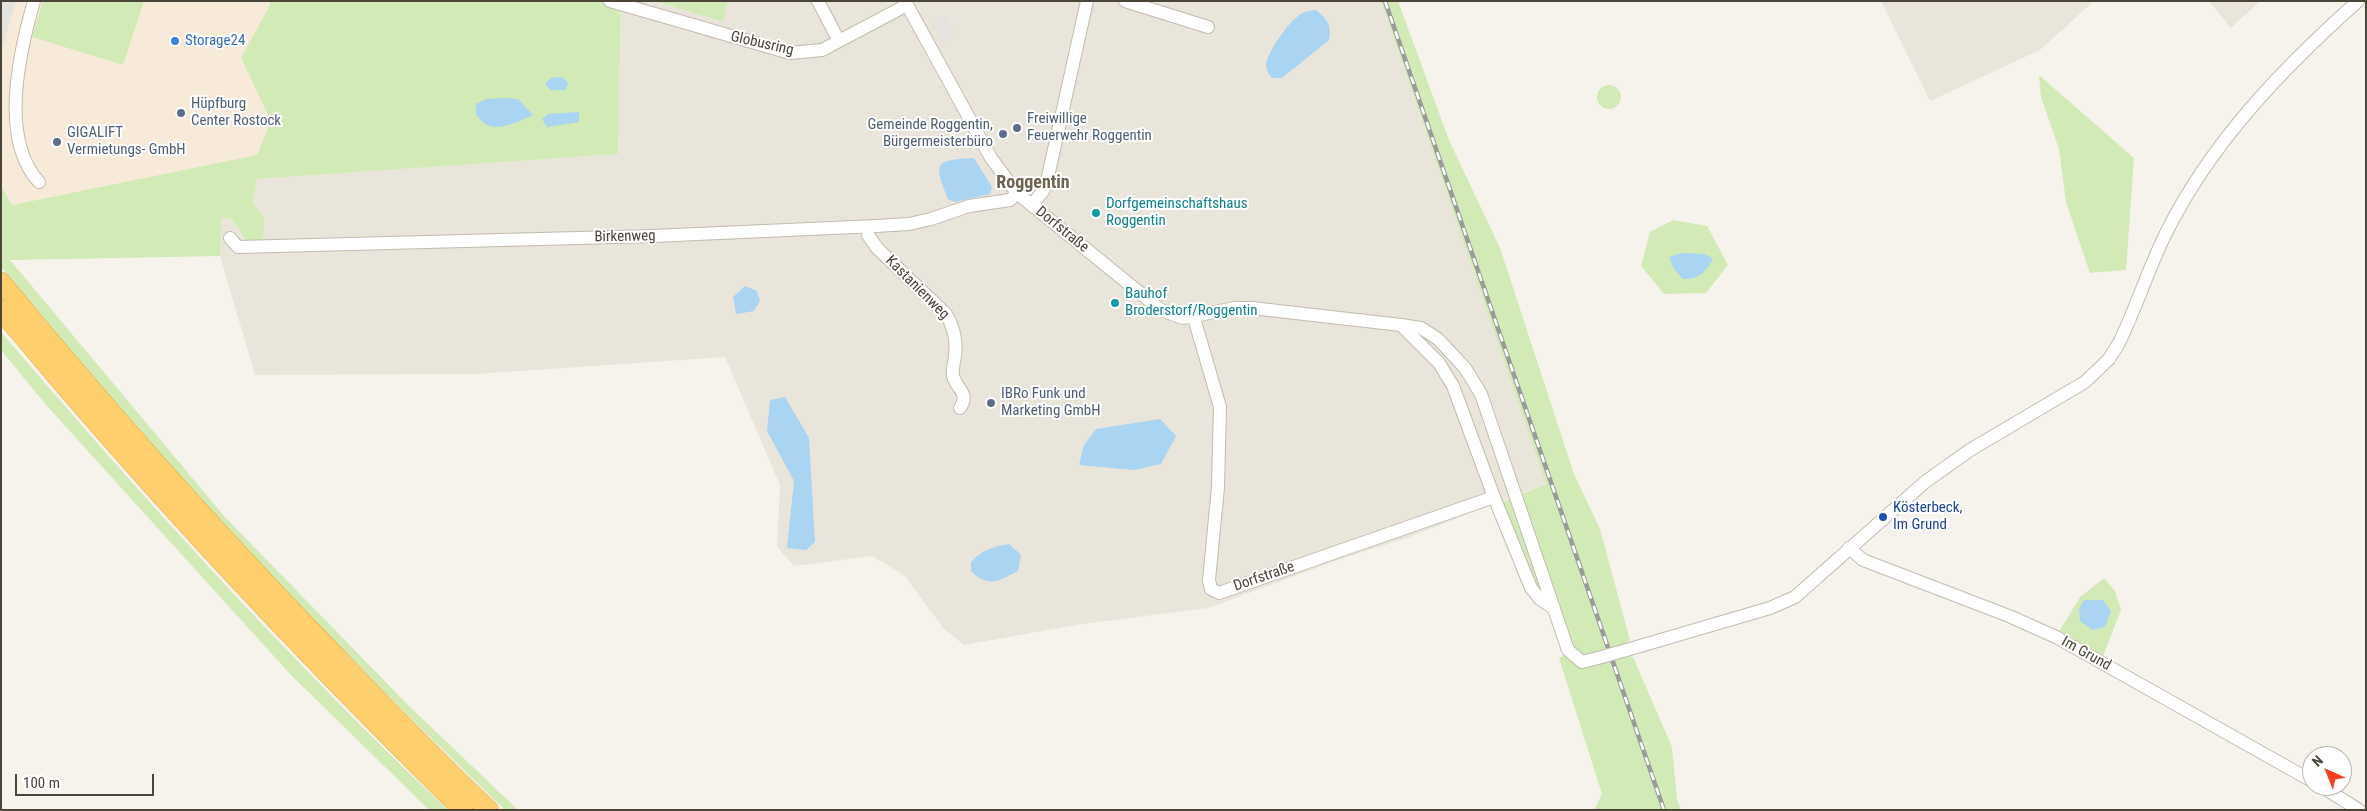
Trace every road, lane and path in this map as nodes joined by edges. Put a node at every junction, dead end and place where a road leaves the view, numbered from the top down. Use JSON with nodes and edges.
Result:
{"nodes":[{"id":1,"x":34,"y":1,"type":"edge"},
{"id":2,"x":610,"y":1,"type":"edge"},
{"id":3,"x":818,"y":1,"type":"edge"},
{"id":4,"x":1088,"y":1,"type":"edge"},
{"id":5,"x":1125,"y":1,"type":"edge"},
{"id":6,"x":2358,"y":1,"type":"edge"},
{"id":7,"x":906,"y":3,"type":"edge"},
{"id":8,"x":1208,"y":27,"type":"dead end"},
{"id":9,"x":840,"y":41,"type":"junction"},
{"id":10,"x":39,"y":182,"type":"dead end"},
{"id":11,"x":1017,"y":193,"type":"junction"},
{"id":12,"x":1032,"y":205,"type":"junction"},
{"id":13,"x":868,"y":227,"type":"junction"},
{"id":14,"x":230,"y":238,"type":"dead end"},
{"id":15,"x":1,"y":282,"type":"edge"},
{"id":16,"x":1,"y":310,"type":"edge"},
{"id":17,"x":1194,"y":318,"type":"junction"},
{"id":18,"x":1401,"y":325,"type":"junction"},
{"id":19,"x":960,"y":408,"type":"dead end"},
{"id":20,"x":1494,"y":497,"type":"junction"},
{"id":21,"x":1850,"y":548,"type":"junction"},
{"id":22,"x":1552,"y":607,"type":"junction"},
{"id":23,"x":2302,"y":775,"type":"edge"},
{"id":24,"x":2337,"y":796,"type":"edge"},
{"id":25,"x":463,"y":810,"type":"edge"},
{"id":26,"x":489,"y":810,"type":"edge"},
{"id":27,"x":2359,"y":810,"type":"edge"}],
"edges":[{"from":1,"to":10,"type":"street"},
{"from":2,"to":9,"type":"street","name":"Globusring"},
{"from":3,"to":9,"type":"street"},
{"from":4,"to":12,"type":"street"},
{"from":5,"to":8,"type":"street"},
{"from":6,"to":21,"type":"street"},
{"from":7,"to":9,"type":"street","name":"Globusring"},
{"from":7,"to":11,"type":"street","name":"Dorfstraße"},
{"from":11,"to":12,"type":"street","name":"Dorfstraße"},
{"from":11,"to":13,"type":"street","name":"Birkenweg"},
{"from":12,"to":17,"type":"street","name":"Dorfstraße"},
{"from":13,"to":14,"type":"street","name":"Birkenweg"},
{"from":13,"to":19,"type":"street","name":"Kastanienweg"},
{"from":15,"to":26,"type":"highway"},
{"from":16,"to":25,"type":"highway"},
{"from":17,"to":18,"type":"street","name":"Dorfstraße"},
{"from":17,"to":20,"type":"street","name":"Dorfstraße"},
{"from":18,"to":20,"type":"street","name":"Dorfstraße"},
{"from":18,"to":22,"type":"street","name":"Dorfstraße"},
{"from":20,"to":22,"type":"street","name":"Dorfstraße"},
{"from":21,"to":22,"type":"street","name":"Dorfstraße","bridge":true},
{"from":21,"to":23,"type":"street","name":"Im Grund"},
{"from":24,"to":27,"type":"street"}]}
